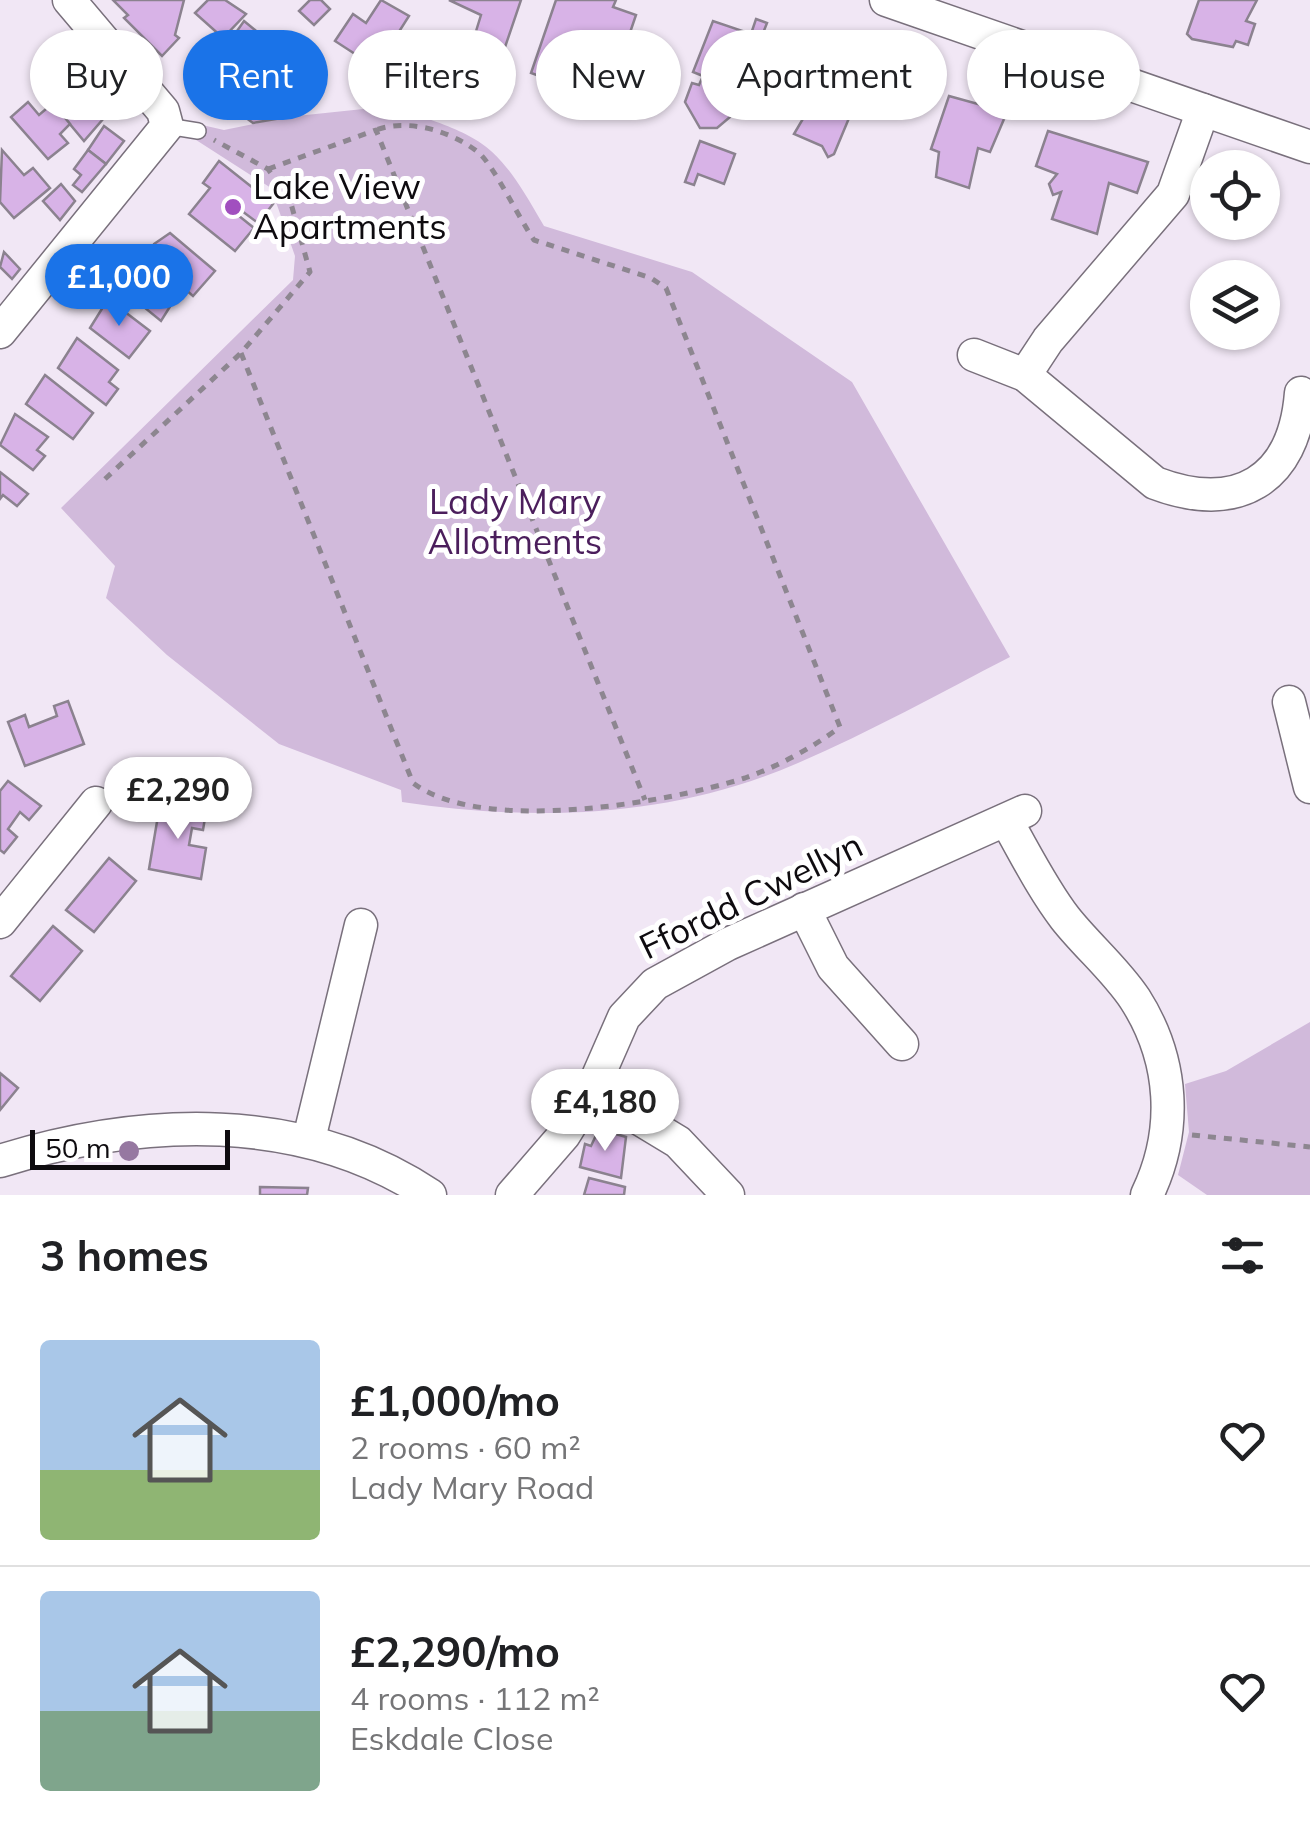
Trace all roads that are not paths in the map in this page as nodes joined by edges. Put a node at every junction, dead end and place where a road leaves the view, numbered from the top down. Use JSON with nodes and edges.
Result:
{"nodes":[{"id":1,"x":69,"y":0,"type":"edge"},
{"id":2,"x":886,"y":0,"type":"edge"},
{"id":3,"x":1203,"y":110,"type":"junction"},
{"id":4,"x":1310,"y":147,"type":"edge"},
{"id":5,"x":0,"y":332,"type":"edge"},
{"id":6,"x":974,"y":355,"type":"dead end"},
{"id":7,"x":1025,"y":375,"type":"junction"},
{"id":8,"x":1301,"y":393,"type":"dead end"},
{"id":9,"x":1289,"y":702,"type":"dead end"},
{"id":10,"x":1310,"y":787,"type":"edge"},
{"id":11,"x":96,"y":803,"type":"dead end"},
{"id":12,"x":804,"y":909,"type":"junction"},
{"id":13,"x":0,"y":922,"type":"edge"},
{"id":14,"x":361,"y":924,"type":"dead end"},
{"id":15,"x":902,"y":1044,"type":"dead end"},
{"id":16,"x":592,"y":1090,"type":"junction"},
{"id":17,"x":310,"y":1138,"type":"junction"},
{"id":18,"x":0,"y":1161,"type":"edge"},
{"id":19,"x":430,"y":1195,"type":"edge"},
{"id":20,"x":512,"y":1195,"type":"edge"},
{"id":21,"x":728,"y":1195,"type":"edge"},
{"id":22,"x":1146,"y":1195,"type":"edge"}],
"edges":[{"from":1,"to":5,"type":"street"},
{"from":2,"to":3,"type":"street"},
{"from":3,"to":4,"type":"street"},
{"from":3,"to":7,"type":"street"},
{"from":6,"to":7,"type":"street"},
{"from":7,"to":8,"type":"street"},
{"from":9,"to":10,"type":"street"},
{"from":11,"to":13,"type":"street"},
{"from":12,"to":15,"type":"street"},
{"from":12,"to":16,"type":"street","name":"Ffordd Cwellyn"},
{"from":12,"to":22,"type":"street","name":"Ffordd Cwellyn"},
{"from":14,"to":17,"type":"street"},
{"from":16,"to":20,"type":"street","name":"Ffordd Cwellyn"},
{"from":16,"to":21,"type":"street"},
{"from":17,"to":18,"type":"street"},
{"from":17,"to":19,"type":"street"}]}
